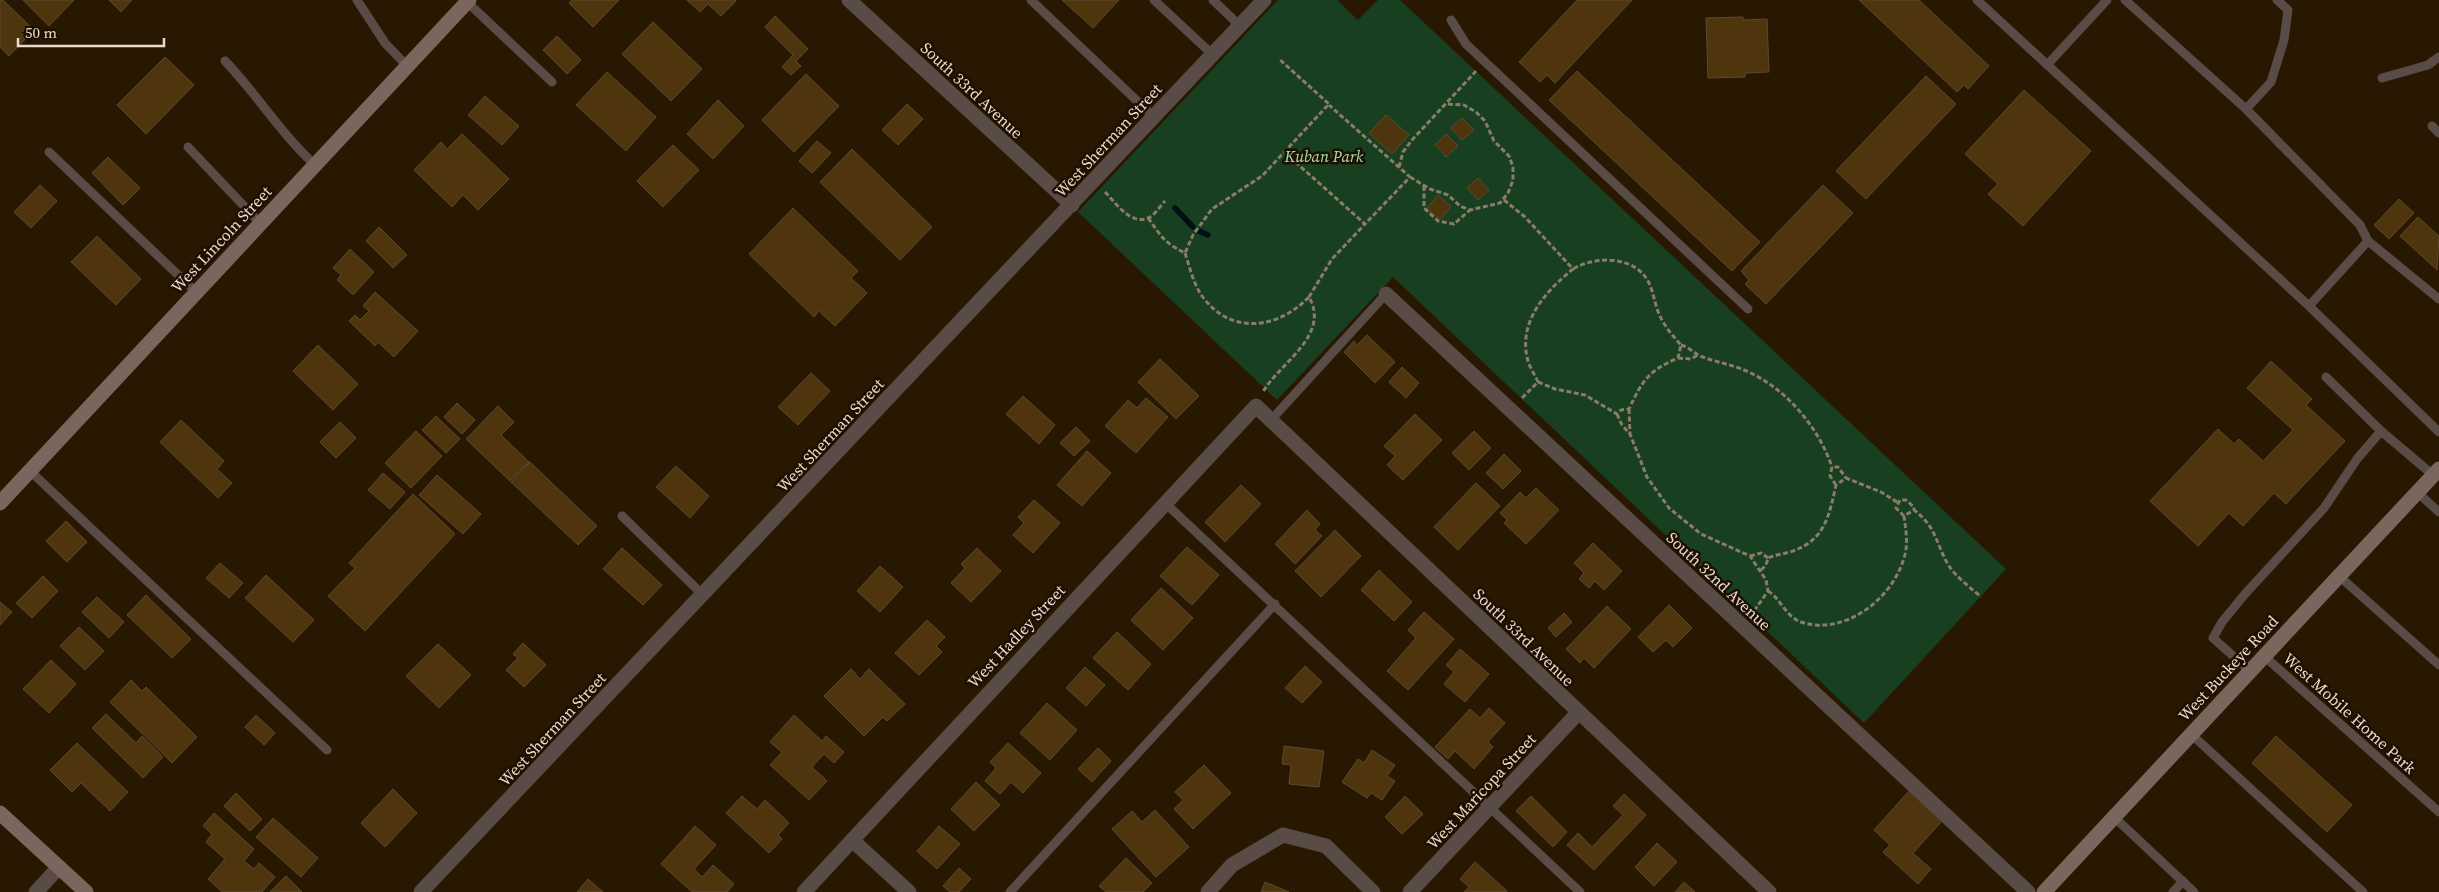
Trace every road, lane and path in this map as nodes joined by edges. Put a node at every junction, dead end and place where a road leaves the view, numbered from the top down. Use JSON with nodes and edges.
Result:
{"nodes":[{"id":1,"x":357,"y":0,"type":"edge"},
{"id":2,"x":849,"y":0,"type":"edge"},
{"id":3,"x":1031,"y":0,"type":"edge"},
{"id":4,"x":1154,"y":0,"type":"edge"},
{"id":5,"x":1213,"y":0,"type":"edge"},
{"id":6,"x":1264,"y":0,"type":"edge"},
{"id":7,"x":1977,"y":0,"type":"edge"},
{"id":8,"x":2107,"y":0,"type":"edge"},
{"id":9,"x":2125,"y":0,"type":"edge"},
{"id":10,"x":2277,"y":0,"type":"edge"},
{"id":11,"x":468,"y":1,"type":"edge"},
{"id":12,"x":1451,"y":20,"type":"dead end"},
{"id":13,"x":1240,"y":26,"type":"junction"},
{"id":14,"x":1213,"y":55,"type":"junction"},
{"id":15,"x":2439,"y":57,"type":"edge"},
{"id":16,"x":1279,"y":59,"type":"dead end"},
{"id":17,"x":225,"y":61,"type":"dead end"},
{"id":18,"x":1485,"y":62,"type":"junction"},
{"id":19,"x":2047,"y":65,"type":"junction"},
{"id":20,"x":407,"y":66,"type":"junction"},
{"id":21,"x":2382,"y":78,"type":"dead end"},
{"id":22,"x":552,"y":82,"type":"dead end"},
{"id":23,"x":1329,"y":104,"type":"junction"},
{"id":24,"x":1446,"y":104,"type":"junction"},
{"id":25,"x":2246,"y":109,"type":"junction"},
{"id":26,"x":1154,"y":117,"type":"junction"},
{"id":27,"x":188,"y":147,"type":"dead end"},
{"id":28,"x":49,"y":152,"type":"dead end"},
{"id":29,"x":1284,"y":152,"type":"junction"},
{"id":30,"x":315,"y":165,"type":"junction"},
{"id":31,"x":1399,"y":167,"type":"junction"},
{"id":32,"x":1410,"y":177,"type":"junction"},
{"id":33,"x":1093,"y":182,"type":"junction"},
{"id":34,"x":1424,"y":186,"type":"junction"},
{"id":35,"x":1504,"y":200,"type":"junction"},
{"id":36,"x":1165,"y":201,"type":"dead end"},
{"id":37,"x":1072,"y":205,"type":"junction"},
{"id":38,"x":1470,"y":210,"type":"junction"},
{"id":39,"x":1148,"y":218,"type":"junction"},
{"id":40,"x":260,"y":223,"type":"junction"},
{"id":41,"x":1365,"y":224,"type":"junction"},
{"id":42,"x":2368,"y":241,"type":"junction"},
{"id":43,"x":1185,"y":253,"type":"junction"},
{"id":44,"x":1573,"y":269,"type":"junction"},
{"id":45,"x":196,"y":292,"type":"junction"},
{"id":46,"x":1386,"y":294,"type":"joint"},
{"id":47,"x":1309,"y":297,"type":"junction"},
{"id":48,"x":2439,"y":299,"type":"edge"},
{"id":49,"x":2309,"y":306,"type":"junction"},
{"id":50,"x":1748,"y":309,"type":"dead end"},
{"id":51,"x":1681,"y":345,"type":"junction"},
{"id":52,"x":1698,"y":355,"type":"junction"},
{"id":53,"x":1678,"y":358,"type":"junction"},
{"id":54,"x":2326,"y":377,"type":"dead end"},
{"id":55,"x":1538,"y":382,"type":"junction"},
{"id":56,"x":1265,"y":388,"type":"dead end"},
{"id":57,"x":1256,"y":406,"type":"joint"},
{"id":58,"x":1629,"y":409,"type":"junction"},
{"id":59,"x":1510,"y":411,"type":"junction"},
{"id":60,"x":1617,"y":414,"type":"junction"},
{"id":61,"x":1271,"y":420,"type":"junction"},
{"id":62,"x":2381,"y":431,"type":"junction"},
{"id":63,"x":2439,"y":432,"type":"edge"},
{"id":64,"x":1630,"y":434,"type":"junction"},
{"id":65,"x":1832,"y":467,"type":"junction"},
{"id":66,"x":30,"y":470,"type":"junction"},
{"id":67,"x":2436,"y":472,"type":"edge"},
{"id":68,"x":1846,"y":478,"type":"junction"},
{"id":69,"x":1836,"y":485,"type":"junction"},
{"id":70,"x":2417,"y":492,"type":"junction"},
{"id":71,"x":1164,"y":502,"type":"junction"},
{"id":72,"x":1897,"y":502,"type":"junction"},
{"id":73,"x":0,"y":503,"type":"edge"},
{"id":74,"x":1914,"y":510,"type":"junction"},
{"id":75,"x":2439,"y":512,"type":"edge"},
{"id":76,"x":622,"y":516,"type":"dead end"},
{"id":77,"x":1904,"y":516,"type":"junction"},
{"id":78,"x":1750,"y":556,"type":"junction"},
{"id":79,"x":1768,"y":558,"type":"junction"},
{"id":80,"x":1760,"y":570,"type":"junction"},
{"id":81,"x":2338,"y":576,"type":"junction"},
{"id":82,"x":1768,"y":591,"type":"junction"},
{"id":83,"x":703,"y":595,"type":"junction"},
{"id":84,"x":1981,"y":597,"type":"dead end"},
{"id":85,"x":1275,"y":604,"type":"junction"},
{"id":86,"x":1742,"y":626,"type":"junction"},
{"id":87,"x":2264,"y":656,"type":"junction"},
{"id":88,"x":2439,"y":665,"type":"edge"},
{"id":89,"x":2250,"y":671,"type":"junction"},
{"id":90,"x":1578,"y":713,"type":"junction"},
{"id":91,"x":2191,"y":734,"type":"junction"},
{"id":92,"x":327,"y":750,"type":"dead end"},
{"id":93,"x":1491,"y":807,"type":"junction"},
{"id":94,"x":2439,"y":812,"type":"edge"},
{"id":95,"x":0,"y":813,"type":"edge"},
{"id":96,"x":2114,"y":817,"type":"junction"},
{"id":97,"x":852,"y":840,"type":"junction"},
{"id":98,"x":59,"y":867,"type":"junction"},
{"id":99,"x":2183,"y":882,"type":"junction"},
{"id":100,"x":36,"y":892,"type":"edge"},
{"id":101,"x":86,"y":892,"type":"edge"},
{"id":102,"x":421,"y":892,"type":"edge"},
{"id":103,"x":804,"y":892,"type":"edge"},
{"id":104,"x":909,"y":892,"type":"edge"},
{"id":105,"x":1010,"y":892,"type":"edge"},
{"id":106,"x":1208,"y":892,"type":"edge"},
{"id":107,"x":1373,"y":892,"type":"edge"},
{"id":108,"x":1410,"y":892,"type":"edge"},
{"id":109,"x":1580,"y":892,"type":"edge"},
{"id":110,"x":1768,"y":892,"type":"edge"},
{"id":111,"x":2028,"y":892,"type":"edge"},
{"id":112,"x":2044,"y":892,"type":"edge"},
{"id":113,"x":2173,"y":892,"type":"edge"},
{"id":114,"x":2194,"y":892,"type":"edge"},
{"id":115,"x":2363,"y":892,"type":"edge"}],
"edges":[{"from":1,"to":20,"type":"lane"},
{"from":2,"to":37,"type":"street","name":"South 33rd Avenue"},
{"from":3,"to":26,"type":"lane"},
{"from":4,"to":14,"type":"lane"},
{"from":5,"to":13,"type":"lane"},
{"from":6,"to":13,"type":"street","name":"West Sherman Street"},
{"from":7,"to":19,"type":"lane"},
{"from":8,"to":19,"type":"lane"},
{"from":9,"to":25,"type":"lane"},
{"from":10,"to":25,"type":"lane"},
{"from":11,"to":20,"type":"main road","name":"West Lincoln Street"},
{"from":11,"to":22,"type":"lane"},
{"from":12,"to":18,"type":"lane"},
{"from":13,"to":14,"type":"street","name":"West Sherman Street"},
{"from":14,"to":26,"type":"street","name":"West Sherman Street"},
{"from":15,"to":21,"type":"lane"},
{"from":16,"to":23,"type":"path"},
{"from":17,"to":30,"type":"lane"},
{"from":18,"to":24,"type":"path"},
{"from":18,"to":50,"type":"lane"},
{"from":19,"to":49,"type":"lane"},
{"from":20,"to":30,"type":"main road","name":"West Lincoln Street"},
{"from":23,"to":29,"type":"path"},
{"from":23,"to":31,"type":"path"},
{"from":24,"to":31,"type":"path"},
{"from":24,"to":35,"type":"path"},
{"from":25,"to":42,"type":"lane"},
{"from":26,"to":33,"type":"street","name":"West Sherman Street"},
{"from":27,"to":40,"type":"lane"},
{"from":28,"to":45,"type":"lane"},
{"from":29,"to":41,"type":"path"},
{"from":29,"to":43,"type":"path"},
{"from":30,"to":40,"type":"main road","name":"West Lincoln Street"},
{"from":31,"to":32,"type":"path"},
{"from":32,"to":34,"type":"path"},
{"from":32,"to":41,"type":"path"},
{"from":33,"to":37,"type":"street","name":"West Sherman Street"},
{"from":33,"to":39,"type":"path"},
{"from":34,"to":38,"type":"path"},
{"from":34,"to":38,"type":"path"},
{"from":35,"to":38,"type":"path"},
{"from":35,"to":44,"type":"path"},
{"from":36,"to":39,"type":"path"},
{"from":37,"to":83,"type":"street","name":"West Sherman Street"},
{"from":39,"to":43,"type":"path"},
{"from":40,"to":45,"type":"main road","name":"West Lincoln Street"},
{"from":41,"to":47,"type":"path"},
{"from":42,"to":48,"type":"lane"},
{"from":42,"to":49,"type":"lane"},
{"from":43,"to":47,"type":"path"},
{"from":44,"to":51,"type":"path"},
{"from":44,"to":55,"type":"path"},
{"from":45,"to":66,"type":"main road","name":"West Lincoln Street"},
{"from":46,"to":59,"type":"street","name":"South 32nd Avenue"},
{"from":46,"to":61,"type":"lane"},
{"from":47,"to":56,"type":"path"},
{"from":49,"to":63,"type":"lane"},
{"from":51,"to":52,"type":"path"},
{"from":51,"to":53,"type":"path"},
{"from":52,"to":53,"type":"path"},
{"from":52,"to":65,"type":"path"},
{"from":53,"to":58,"type":"path"},
{"from":54,"to":62,"type":"lane"},
{"from":55,"to":59,"type":"path"},
{"from":55,"to":60,"type":"path"},
{"from":57,"to":61,"type":"street","name":"South 33rd Avenue"},
{"from":57,"to":71,"type":"street","name":"West Hadley Street"},
{"from":58,"to":60,"type":"path"},
{"from":58,"to":64,"type":"path"},
{"from":59,"to":86,"type":"street","name":"South 32nd Avenue"},
{"from":60,"to":64,"type":"path"},
{"from":61,"to":90,"type":"street","name":"South 33rd Avenue"},
{"from":62,"to":67,"type":"lane"},
{"from":62,"to":89,"type":"lane"},
{"from":64,"to":78,"type":"path"},
{"from":65,"to":68,"type":"path"},
{"from":65,"to":69,"type":"path"},
{"from":66,"to":73,"type":"main road","name":"West Lincoln Street"},
{"from":66,"to":92,"type":"lane"},
{"from":67,"to":70,"type":"main road","name":"West Buckeye Road"},
{"from":68,"to":69,"type":"path"},
{"from":68,"to":72,"type":"path"},
{"from":69,"to":79,"type":"path"},
{"from":70,"to":75,"type":"lane"},
{"from":70,"to":81,"type":"main road","name":"West Buckeye Road"},
{"from":71,"to":85,"type":"lane"},
{"from":71,"to":97,"type":"street","name":"West Hadley Street"},
{"from":72,"to":74,"type":"path"},
{"from":72,"to":77,"type":"path"},
{"from":74,"to":77,"type":"path"},
{"from":74,"to":84,"type":"path"},
{"from":76,"to":83,"type":"lane"},
{"from":77,"to":82,"type":"path"},
{"from":78,"to":79,"type":"path"},
{"from":78,"to":80,"type":"path"},
{"from":79,"to":80,"type":"path"},
{"from":80,"to":82,"type":"path"},
{"from":81,"to":87,"type":"main road","name":"West Buckeye Road"},
{"from":81,"to":88,"type":"lane"},
{"from":82,"to":86,"type":"path"},
{"from":83,"to":102,"type":"street","name":"West Sherman Street"},
{"from":85,"to":93,"type":"lane"},
{"from":85,"to":105,"type":"lane"},
{"from":86,"to":111,"type":"street","name":"South 32nd Avenue"},
{"from":87,"to":89,"type":"main road","name":"West Buckeye Road"},
{"from":87,"to":94,"type":"lane","name":"West Mobile Home Park"},
{"from":89,"to":91,"type":"main road","name":"West Buckeye Road"},
{"from":90,"to":93,"type":"street","name":"West Maricopa Street"},
{"from":90,"to":110,"type":"street","name":"South 33rd Avenue"},
{"from":91,"to":96,"type":"main road","name":"West Buckeye Road"},
{"from":91,"to":115,"type":"lane"},
{"from":93,"to":108,"type":"street","name":"West Maricopa Street"},
{"from":93,"to":109,"type":"lane"},
{"from":95,"to":98,"type":"main road"},
{"from":96,"to":99,"type":"lane"},
{"from":96,"to":112,"type":"main road","name":"West Buckeye Road"},
{"from":97,"to":103,"type":"street","name":"West Hadley Street"},
{"from":97,"to":104,"type":"street"},
{"from":98,"to":100,"type":"street"},
{"from":98,"to":101,"type":"main road"},
{"from":99,"to":113,"type":"lane"},
{"from":99,"to":114,"type":"lane"},
{"from":106,"to":107,"type":"street"}]}
